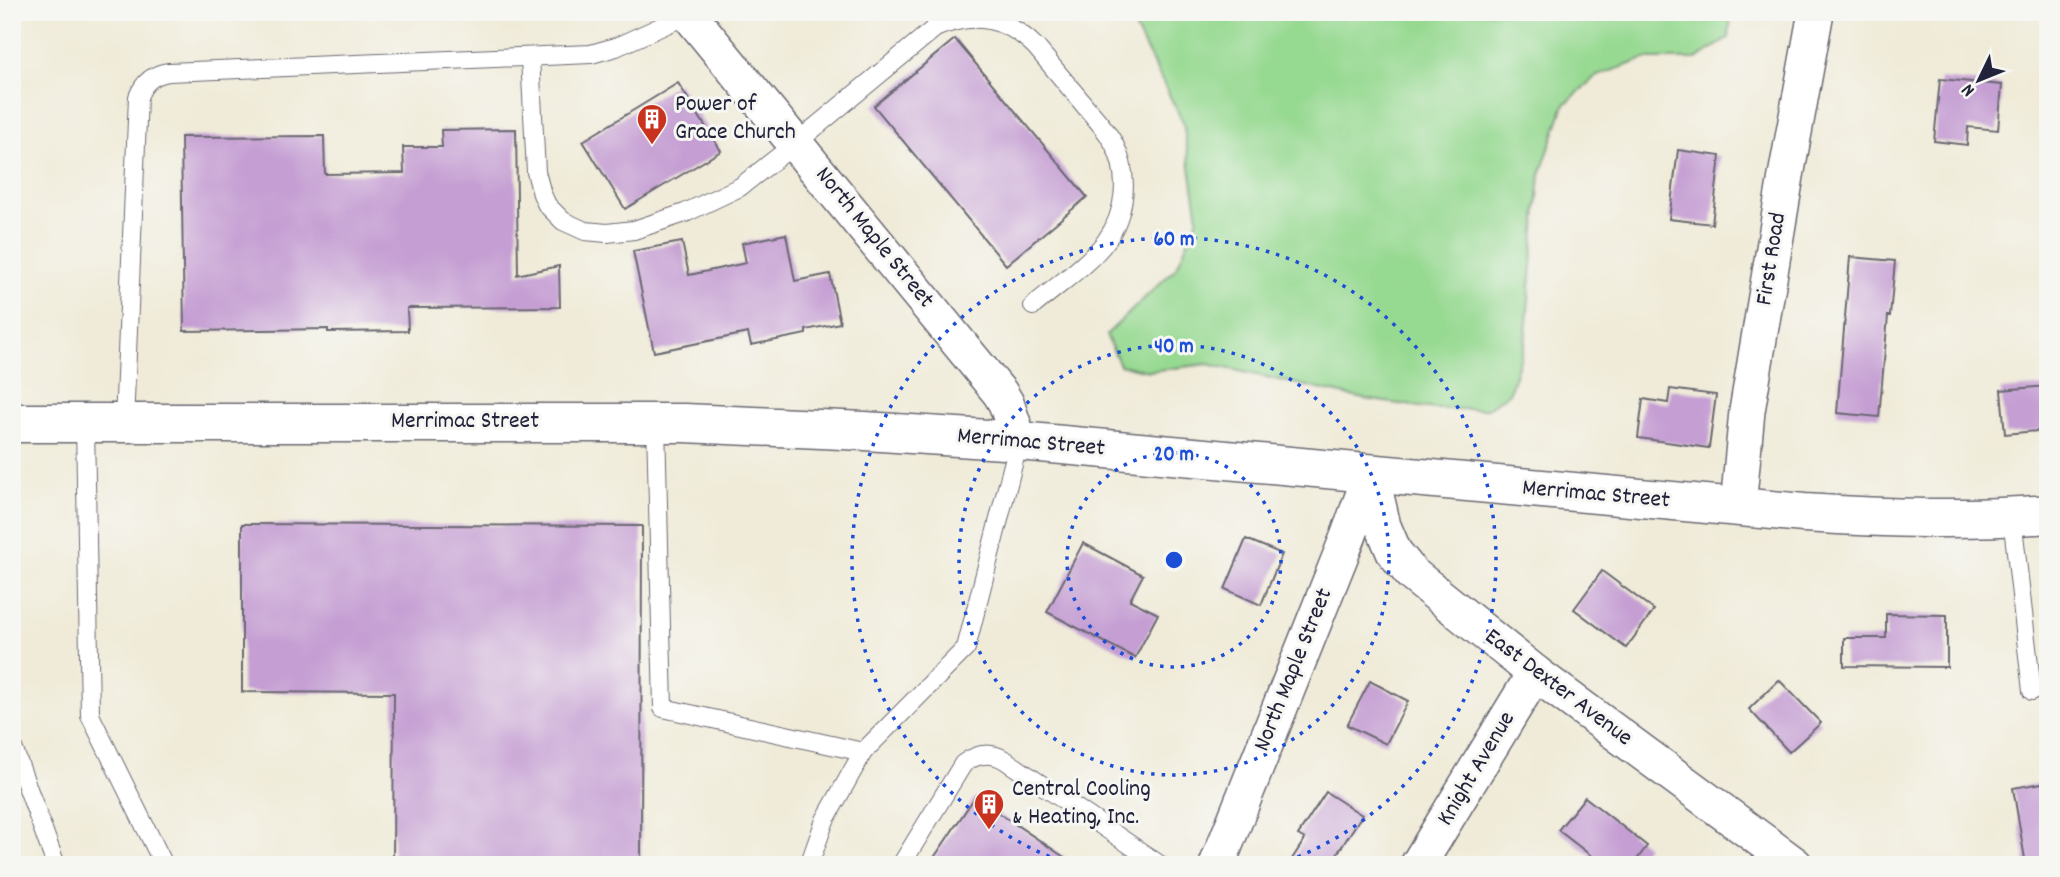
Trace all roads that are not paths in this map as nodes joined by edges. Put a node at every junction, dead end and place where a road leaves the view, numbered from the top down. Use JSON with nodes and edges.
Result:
{"nodes":[{"id":1,"x":1816,"y":12,"type":"edge"},
{"id":2,"x":688,"y":13,"type":"edge"},
{"id":3,"x":530,"y":57,"type":"junction"},
{"id":4,"x":796,"y":143,"type":"junction"},
{"id":5,"x":1033,"y":306,"type":"dead end"},
{"id":6,"x":12,"y":423,"type":"edge"},
{"id":7,"x":85,"y":423,"type":"junction"},
{"id":8,"x":124,"y":423,"type":"junction"},
{"id":9,"x":656,"y":423,"type":"junction"},
{"id":10,"x":1018,"y":441,"type":"junction"},
{"id":11,"x":1371,"y":474,"type":"junction"},
{"id":12,"x":1738,"y":508,"type":"junction"},
{"id":13,"x":2030,"y":516,"type":"edge"},
{"id":14,"x":1535,"y":673,"type":"junction"},
{"id":15,"x":2032,"y":691,"type":"dead end"},
{"id":16,"x":12,"y":745,"type":"edge"},
{"id":17,"x":863,"y":752,"type":"junction"},
{"id":18,"x":55,"y":865,"type":"edge"},
{"id":19,"x":164,"y":865,"type":"edge"},
{"id":20,"x":809,"y":865,"type":"edge"},
{"id":21,"x":901,"y":865,"type":"edge"},
{"id":22,"x":1160,"y":865,"type":"edge"},
{"id":23,"x":1217,"y":865,"type":"edge"},
{"id":24,"x":1418,"y":865,"type":"edge"},
{"id":25,"x":1795,"y":865,"type":"edge"}],
"edges":[{"from":1,"to":12,"type":"street","name":"First Road"},
{"from":2,"to":3,"type":"lane"},
{"from":2,"to":4,"type":"street","name":"North Maple Street"},
{"from":3,"to":4,"type":"lane"},
{"from":3,"to":8,"type":"lane"},
{"from":4,"to":5,"type":"lane"},
{"from":4,"to":10,"type":"street","name":"North Maple Street"},
{"from":6,"to":7,"type":"main road","name":"Merrimac Street"},
{"from":7,"to":8,"type":"main road","name":"Merrimac Street"},
{"from":7,"to":19,"type":"lane"},
{"from":8,"to":9,"type":"main road","name":"Merrimac Street"},
{"from":9,"to":10,"type":"main road","name":"Merrimac Street"},
{"from":9,"to":17,"type":"lane"},
{"from":10,"to":11,"type":"main road","name":"Merrimac Street"},
{"from":10,"to":17,"type":"lane"},
{"from":11,"to":12,"type":"main road","name":"Merrimac Street"},
{"from":11,"to":14,"type":"street","name":"East Dexter Avenue"},
{"from":11,"to":23,"type":"street","name":"North Maple Street"},
{"from":12,"to":13,"type":"main road","name":"Merrimac Street"},
{"from":13,"to":15,"type":"lane"},
{"from":14,"to":24,"type":"street","name":"Knight Avenue"},
{"from":14,"to":25,"type":"street","name":"East Dexter Avenue"},
{"from":16,"to":18,"type":"lane"},
{"from":17,"to":20,"type":"lane"},
{"from":21,"to":22,"type":"lane"}]}
